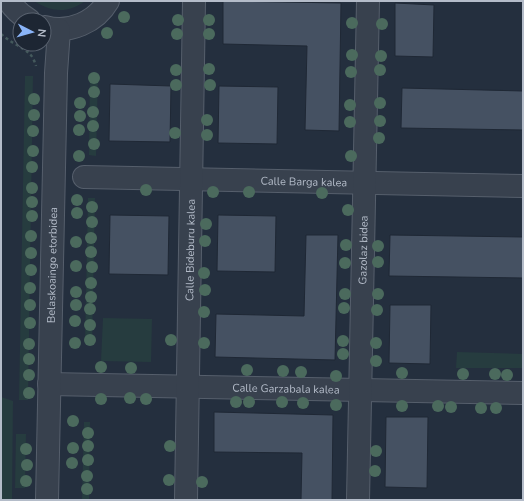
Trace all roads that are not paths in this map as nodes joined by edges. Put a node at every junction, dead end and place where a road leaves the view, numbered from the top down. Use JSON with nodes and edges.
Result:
{"nodes":[{"id":1,"x":9,"y":1,"type":"edge"},
{"id":2,"x":108,"y":1,"type":"edge"},
{"id":3,"x":194,"y":1,"type":"edge"},
{"id":4,"x":368,"y":1,"type":"edge"},
{"id":5,"x":18,"y":12,"type":"edge"},
{"id":6,"x":52,"y":28,"type":"edge"},
{"id":7,"x":52,"y":37,"type":"edge"},
{"id":8,"x":84,"y":177,"type":"dead end"},
{"id":9,"x":191,"y":179,"type":"junction"},
{"id":10,"x":364,"y":183,"type":"junction"},
{"id":11,"x":523,"y":186,"type":"edge"},
{"id":12,"x":49,"y":384,"type":"junction"},
{"id":13,"x":188,"y":386,"type":"junction"},
{"id":14,"x":360,"y":390,"type":"junction"},
{"id":15,"x":523,"y":393,"type":"edge"},
{"id":16,"x":47,"y":500,"type":"edge"},
{"id":17,"x":186,"y":500,"type":"edge"},
{"id":18,"x":358,"y":500,"type":"edge"}],
"edges":[{"from":1,"to":5,"type":"street"},
{"from":2,"to":6,"type":"street"},
{"from":3,"to":9,"type":"street","name":"Calle Bideburu kalea"},
{"from":4,"to":10,"type":"street","name":"Gazolaz bidea"},
{"from":7,"to":12,"type":"street","name":"Belaskoaingo etorbidea"},
{"from":8,"to":9,"type":"street","name":"Calle Barga kalea"},
{"from":9,"to":10,"type":"street","name":"Calle Barga kalea"},
{"from":9,"to":13,"type":"street","name":"Calle Bideburu kalea"},
{"from":10,"to":11,"type":"street","name":"Calle Barga kalea"},
{"from":10,"to":14,"type":"street","name":"Gazolaz bidea"},
{"from":12,"to":13,"type":"street","name":"Calle Garzabala kalea"},
{"from":12,"to":16,"type":"street","name":"Belaskoaingo etorbidea"},
{"from":13,"to":14,"type":"street","name":"Calle Garzabala kalea"},
{"from":13,"to":17,"type":"street","name":"Calle Bideburu kalea"},
{"from":14,"to":15,"type":"street","name":"Calle Garzabala kalea"},
{"from":14,"to":18,"type":"street","name":"Gazolaz bidea"}]}
